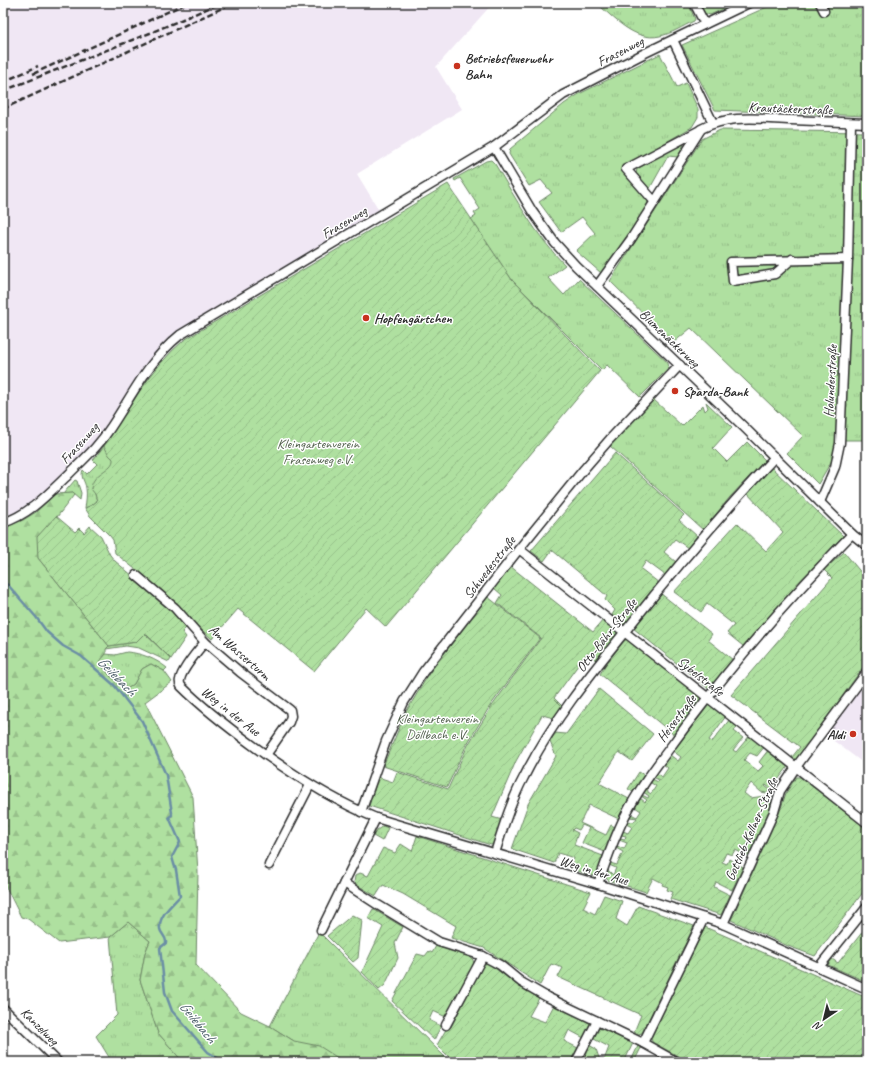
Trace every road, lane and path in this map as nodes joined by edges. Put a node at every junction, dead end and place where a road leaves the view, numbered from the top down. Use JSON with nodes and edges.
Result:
{"nodes":[{"id":1,"x":694,"y":3,"type":"edge"},
{"id":2,"x":749,"y":3,"type":"edge"},
{"id":3,"x":820,"y":3,"type":"edge"},
{"id":4,"x":824,"y":11,"type":"dead end"},
{"id":5,"x":705,"y":24,"type":"junction"},
{"id":6,"x":673,"y":40,"type":"junction"},
{"id":7,"x":713,"y":123,"type":"junction"},
{"id":8,"x":851,"y":123,"type":"junction"},
{"id":9,"x":867,"y":123,"type":"edge"},
{"id":10,"x":701,"y":129,"type":"junction"},
{"id":11,"x":494,"y":147,"type":"junction"},
{"id":12,"x":654,"y":201,"type":"junction"},
{"id":13,"x":848,"y":258,"type":"junction"},
{"id":14,"x":792,"y":260,"type":"junction"},
{"id":15,"x":597,"y":286,"type":"junction"},
{"id":16,"x":680,"y":366,"type":"junction"},
{"id":17,"x":775,"y":457,"type":"junction"},
{"id":18,"x":820,"y":502,"type":"junction"},
{"id":19,"x":3,"y":523,"type":"edge"},
{"id":20,"x":852,"y":534,"type":"junction"},
{"id":21,"x":867,"y":546,"type":"edge"},
{"id":22,"x":519,"y":549,"type":"junction"},
{"id":23,"x":136,"y":575,"type":"dead end"},
{"id":24,"x":624,"y":632,"type":"junction"},
{"id":25,"x":206,"y":642,"type":"junction"},
{"id":26,"x":867,"y":672,"type":"edge"},
{"id":27,"x":708,"y":698,"type":"junction"},
{"id":28,"x":266,"y":755,"type":"junction"},
{"id":29,"x":796,"y":767,"type":"junction"},
{"id":30,"x":310,"y":785,"type":"junction"},
{"id":31,"x":361,"y":812,"type":"junction"},
{"id":32,"x":376,"y":818,"type":"junction"},
{"id":33,"x":867,"y":823,"type":"edge"},
{"id":34,"x":495,"y":854,"type":"junction"},
{"id":35,"x":269,"y":865,"type":"dead end"},
{"id":36,"x":344,"y":883,"type":"junction"},
{"id":37,"x":598,"y":884,"type":"junction"},
{"id":38,"x":867,"y":907,"type":"edge"},
{"id":39,"x":704,"y":918,"type":"junction"},
{"id":40,"x":723,"y":924,"type":"junction"},
{"id":41,"x":321,"y":930,"type":"dead end"},
{"id":42,"x":483,"y":956,"type":"junction"},
{"id":43,"x":819,"y":967,"type":"junction"},
{"id":44,"x":867,"y":989,"type":"edge"},
{"id":45,"x":3,"y":1008,"type":"edge"},
{"id":46,"x":597,"y":1021,"type":"junction"},
{"id":47,"x":446,"y":1025,"type":"dead end"},
{"id":48,"x":643,"y":1043,"type":"junction"},
{"id":49,"x":58,"y":1062,"type":"edge"},
{"id":50,"x":576,"y":1062,"type":"edge"},
{"id":51,"x":677,"y":1062,"type":"edge"}],
"edges":[{"from":1,"to":5,"type":"street"},
{"from":2,"to":5,"type":"street","name":"Frasenweg"},
{"from":3,"to":4,"type":"street"},
{"from":5,"to":6,"type":"street","name":"Frasenweg"},
{"from":6,"to":7,"type":"street"},
{"from":6,"to":11,"type":"street","name":"Frasenweg"},
{"from":7,"to":8,"type":"street","name":"Krautäckerstraße"},
{"from":7,"to":10,"type":"street","name":"Krautäckerstraße"},
{"from":8,"to":9,"type":"street","name":"Krautäckerstraße"},
{"from":8,"to":13,"type":"street","name":"Holunderstraße"},
{"from":10,"to":12,"type":"street"},
{"from":10,"to":12,"type":"street","name":"Krautäckerstraße"},
{"from":11,"to":15,"type":"street","name":"Blumenäckerweg"},
{"from":11,"to":19,"type":"street","name":"Frasenweg"},
{"from":12,"to":15,"type":"street"},
{"from":13,"to":14,"type":"street"},
{"from":13,"to":18,"type":"street","name":"Holunderstraße"},
{"from":14,"to":14,"type":"street"},
{"from":15,"to":16,"type":"street","name":"Blumenäckerweg"},
{"from":16,"to":17,"type":"street","name":"Blumenäckerweg"},
{"from":16,"to":22,"type":"street","name":"Schwedesstraße"},
{"from":17,"to":18,"type":"street","name":"Blumenäckerweg"},
{"from":17,"to":24,"type":"street","name":"Otto-Bähr-Straße"},
{"from":18,"to":20,"type":"street","name":"Blumenäckerweg"},
{"from":20,"to":21,"type":"street","name":"Blumenäckerweg"},
{"from":20,"to":27,"type":"street","name":"Heisestraße"},
{"from":22,"to":24,"type":"street","name":"Sybelstraße"},
{"from":22,"to":31,"type":"street","name":"Schwedesstraße"},
{"from":23,"to":25,"type":"street","name":"Am Wasserturm"},
{"from":24,"to":27,"type":"street","name":"Sybelstraße"},
{"from":24,"to":34,"type":"street","name":"Otto-Bähr-Straße"},
{"from":25,"to":28,"type":"street","name":"Am Wasserturm"},
{"from":25,"to":28,"type":"street","name":"Weg in der Aue"},
{"from":26,"to":29,"type":"street","name":"Gottlieb-Kellner-Straße"},
{"from":27,"to":29,"type":"street","name":"Sybelstraße"},
{"from":27,"to":37,"type":"street","name":"Heisestraße"},
{"from":28,"to":30,"type":"street","name":"Weg in der Aue"},
{"from":29,"to":33,"type":"street","name":"Sybelstraße"},
{"from":29,"to":40,"type":"street","name":"Gottlieb-Kellner-Straße"},
{"from":30,"to":31,"type":"street","name":"Weg in der Aue"},
{"from":30,"to":35,"type":"street"},
{"from":31,"to":32,"type":"street","name":"Weg in der Aue"},
{"from":32,"to":34,"type":"street","name":"Weg in der Aue"},
{"from":32,"to":36,"type":"street"},
{"from":34,"to":37,"type":"street","name":"Weg in der Aue"},
{"from":36,"to":41,"type":"street"},
{"from":36,"to":42,"type":"street"},
{"from":37,"to":39,"type":"street","name":"Weg in der Aue"},
{"from":38,"to":43,"type":"street"},
{"from":39,"to":40,"type":"street","name":"Weg in der Aue"},
{"from":39,"to":48,"type":"street"},
{"from":40,"to":43,"type":"street","name":"Weg in der Aue"},
{"from":42,"to":46,"type":"street"},
{"from":42,"to":47,"type":"street"},
{"from":43,"to":44,"type":"street","name":"Weg in der Aue"},
{"from":45,"to":49,"type":"street","name":"Kanzelweg"},
{"from":46,"to":48,"type":"street"},
{"from":46,"to":50,"type":"street"},
{"from":48,"to":51,"type":"street"}]}
